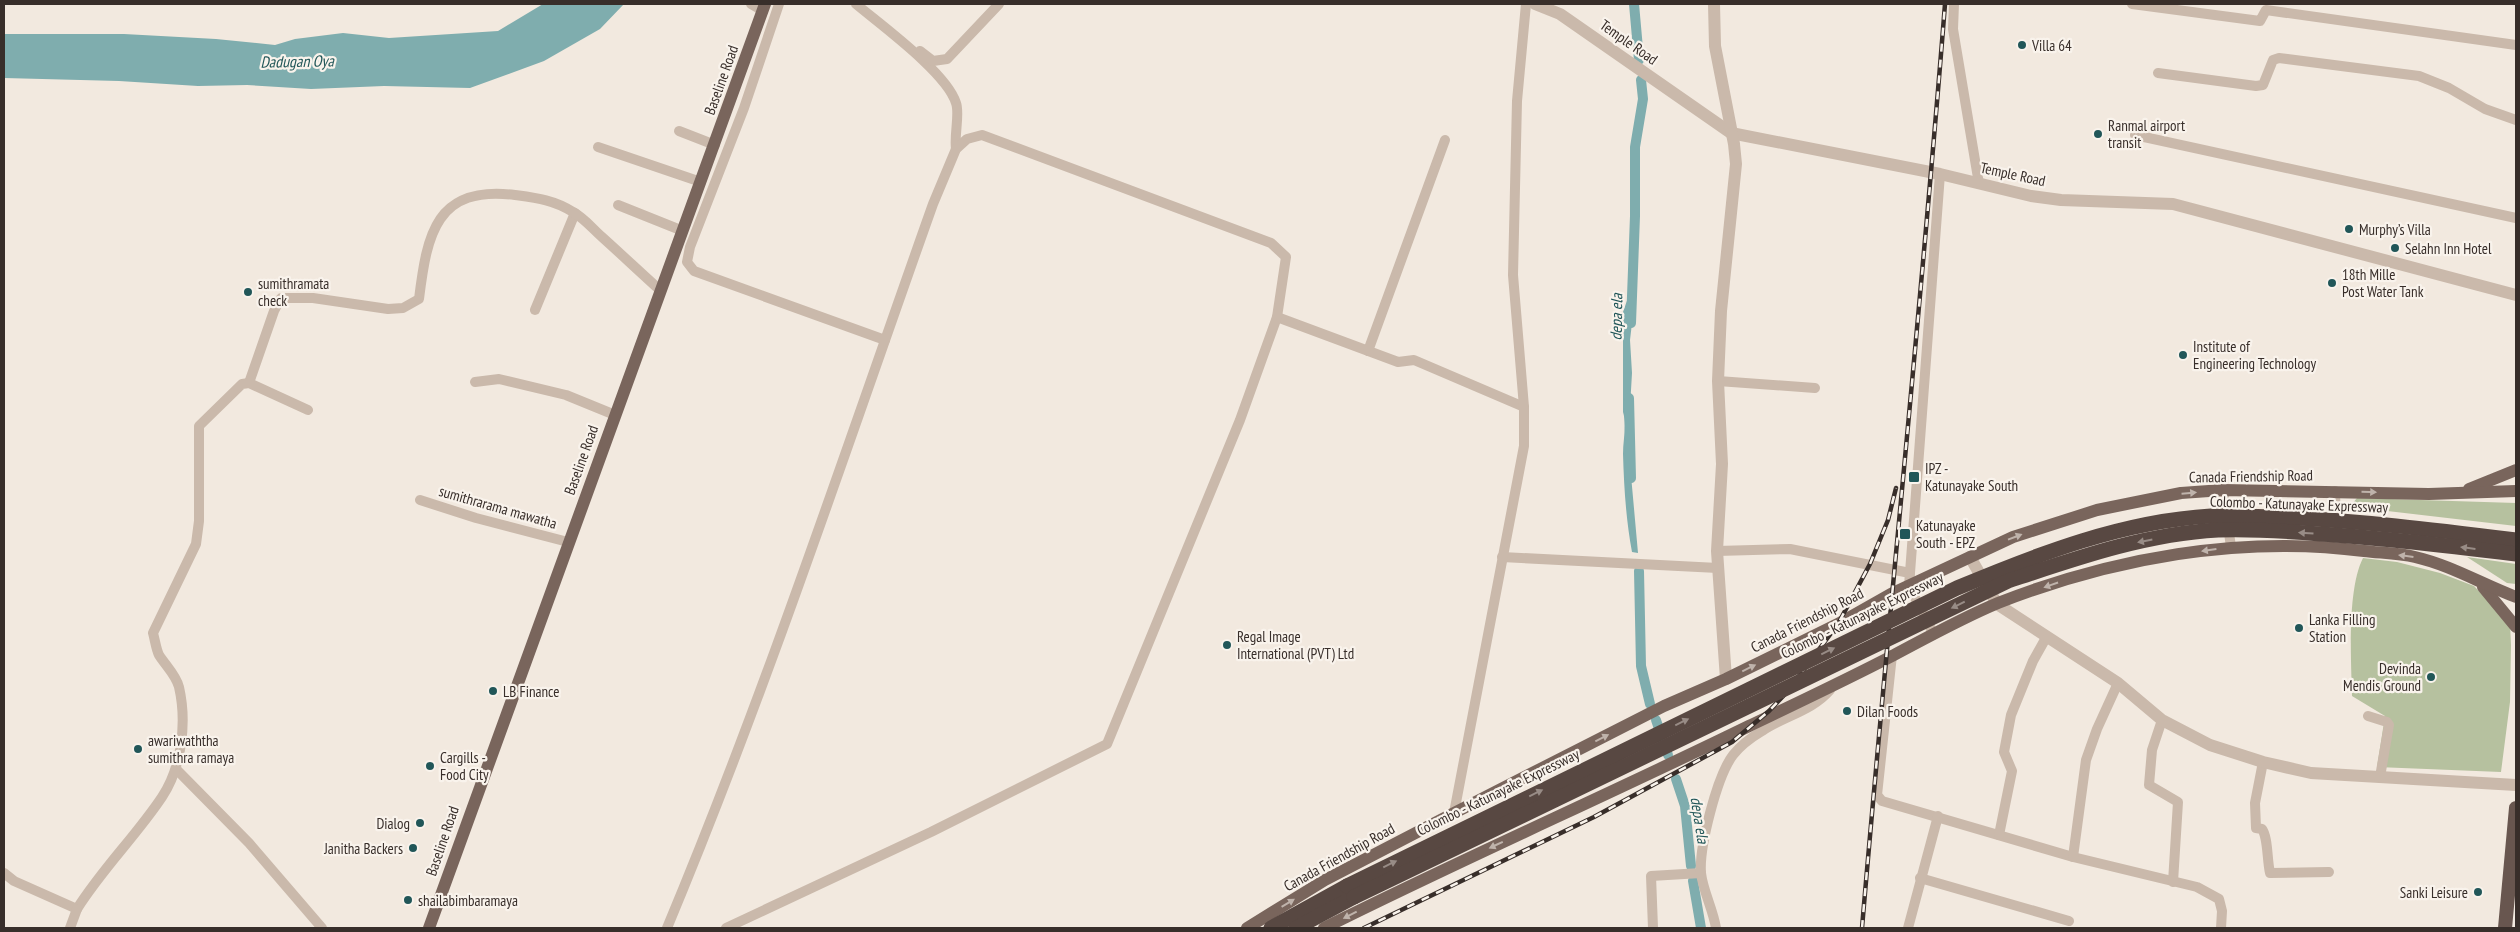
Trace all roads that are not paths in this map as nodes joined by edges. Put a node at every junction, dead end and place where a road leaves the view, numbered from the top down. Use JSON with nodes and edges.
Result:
{"nodes":[{"id":1,"x":751,"y":4,"type":"edge"},
{"id":2,"x":779,"y":4,"type":"edge"},
{"id":3,"x":856,"y":4,"type":"edge"},
{"id":4,"x":866,"y":4,"type":"edge"},
{"id":5,"x":999,"y":4,"type":"edge"},
{"id":6,"x":1526,"y":4,"type":"edge"},
{"id":7,"x":1540,"y":4,"type":"edge"},
{"id":8,"x":1714,"y":4,"type":"edge"},
{"id":9,"x":1954,"y":4,"type":"edge"},
{"id":10,"x":2132,"y":4,"type":"edge"},
{"id":11,"x":764,"y":7,"type":"edge"},
{"id":12,"x":2516,"y":45,"type":"edge"},
{"id":13,"x":2158,"y":73,"type":"dead end"},
{"id":14,"x":2516,"y":120,"type":"edge"},
{"id":15,"x":679,"y":131,"type":"dead end"},
{"id":16,"x":1731,"y":133,"type":"junction"},
{"id":17,"x":2136,"y":135,"type":"dead end"},
{"id":18,"x":1445,"y":140,"type":"dead end"},
{"id":19,"x":715,"y":145,"type":"junction"},
{"id":20,"x":598,"y":147,"type":"dead end"},
{"id":21,"x":956,"y":149,"type":"junction"},
{"id":22,"x":1940,"y":174,"type":"junction"},
{"id":23,"x":701,"y":182,"type":"junction"},
{"id":24,"x":1979,"y":184,"type":"junction"},
{"id":25,"x":618,"y":205,"type":"dead end"},
{"id":26,"x":575,"y":213,"type":"junction"},
{"id":27,"x":2516,"y":218,"type":"edge"},
{"id":28,"x":683,"y":231,"type":"junction"},
{"id":29,"x":661,"y":291,"type":"junction"},
{"id":30,"x":2516,"y":295,"type":"edge"},
{"id":31,"x":534,"y":310,"type":"dead end"},
{"id":32,"x":1278,"y":318,"type":"junction"},
{"id":33,"x":884,"y":340,"type":"junction"},
{"id":34,"x":1368,"y":351,"type":"junction"},
{"id":35,"x":1718,"y":381,"type":"junction"},
{"id":36,"x":475,"y":382,"type":"dead end"},
{"id":37,"x":249,"y":383,"type":"junction"},
{"id":38,"x":1815,"y":388,"type":"dead end"},
{"id":39,"x":1524,"y":407,"type":"junction"},
{"id":40,"x":308,"y":410,"type":"dead end"},
{"id":41,"x":615,"y":415,"type":"junction"},
{"id":42,"x":2516,"y":470,"type":"edge"},
{"id":43,"x":2223,"y":490,"type":"junction"},
{"id":44,"x":2335,"y":491,"type":"junction"},
{"id":45,"x":2516,"y":491,"type":"edge"},
{"id":46,"x":2430,"y":494,"type":"junction"},
{"id":47,"x":420,"y":500,"type":"dead end"},
{"id":48,"x":2516,"y":540,"type":"edge"},
{"id":49,"x":568,"y":542,"type":"junction"},
{"id":50,"x":2231,"y":547,"type":"junction"},
{"id":51,"x":2336,"y":547,"type":"junction"},
{"id":52,"x":1717,"y":551,"type":"junction"},
{"id":53,"x":2516,"y":554,"type":"edge"},
{"id":54,"x":1502,"y":557,"type":"junction"},
{"id":55,"x":1970,"y":557,"type":"junction"},
{"id":56,"x":1718,"y":568,"type":"junction"},
{"id":57,"x":1910,"y":579,"type":"junction"},
{"id":58,"x":2480,"y":584,"type":"junction"},
{"id":59,"x":2516,"y":597,"type":"edge"},
{"id":60,"x":1997,"y":604,"type":"junction"},
{"id":61,"x":2516,"y":627,"type":"edge"},
{"id":62,"x":1933,"y":633,"type":"junction"},
{"id":63,"x":2047,"y":636,"type":"junction"},
{"id":64,"x":1892,"y":655,"type":"junction"},
{"id":65,"x":1726,"y":679,"type":"junction"},
{"id":66,"x":2118,"y":683,"type":"junction"},
{"id":67,"x":1832,"y":685,"type":"junction"},
{"id":68,"x":2368,"y":716,"type":"dead end"},
{"id":69,"x":2162,"y":720,"type":"junction"},
{"id":70,"x":2263,"y":762,"type":"junction"},
{"id":71,"x":176,"y":769,"type":"junction"},
{"id":72,"x":2380,"y":776,"type":"junction"},
{"id":73,"x":2516,"y":785,"type":"edge"},
{"id":74,"x":2516,"y":808,"type":"edge"},
{"id":75,"x":1454,"y":813,"type":"junction"},
{"id":76,"x":1938,"y":816,"type":"junction"},
{"id":77,"x":1999,"y":835,"type":"junction"},
{"id":78,"x":2073,"y":856,"type":"junction"},
{"id":79,"x":2329,"y":872,"type":"dead end"},
{"id":80,"x":4,"y":873,"type":"edge"},
{"id":81,"x":1701,"y":873,"type":"junction"},
{"id":82,"x":1920,"y":878,"type":"junction"},
{"id":83,"x":2173,"y":882,"type":"junction"},
{"id":84,"x":1351,"y":892,"type":"junction"},
{"id":85,"x":77,"y":909,"type":"junction"},
{"id":86,"x":2516,"y":912,"type":"edge"},
{"id":87,"x":2069,"y":921,"type":"dead end"},
{"id":88,"x":70,"y":928,"type":"edge"},
{"id":89,"x":322,"y":928,"type":"edge"},
{"id":90,"x":429,"y":928,"type":"edge"},
{"id":91,"x":668,"y":928,"type":"edge"},
{"id":92,"x":726,"y":928,"type":"edge"},
{"id":93,"x":1247,"y":928,"type":"edge"},
{"id":94,"x":1270,"y":928,"type":"edge"},
{"id":95,"x":1296,"y":928,"type":"edge"},
{"id":96,"x":1324,"y":928,"type":"edge"},
{"id":97,"x":1653,"y":928,"type":"edge"},
{"id":98,"x":1716,"y":928,"type":"edge"},
{"id":99,"x":1908,"y":928,"type":"edge"},
{"id":100,"x":2221,"y":928,"type":"edge"},
{"id":101,"x":2506,"y":928,"type":"edge"},
{"id":102,"x":2515,"y":928,"type":"edge"}],
"edges":[{"from":1,"to":11,"type":"street"},
{"from":2,"to":33,"type":"street"},
{"from":3,"to":21,"type":"street"},
{"from":4,"to":5,"type":"street"},
{"from":6,"to":39,"type":"street"},
{"from":7,"to":16,"type":"street","name":"Temple Road"},
{"from":8,"to":16,"type":"street"},
{"from":9,"to":24,"type":"street"},
{"from":10,"to":12,"type":"street"},
{"from":11,"to":19,"type":"main road","name":"Baseline Road"},
{"from":13,"to":14,"type":"street"},
{"from":15,"to":19,"type":"street"},
{"from":16,"to":22,"type":"street","name":"Temple Road"},
{"from":16,"to":35,"type":"street"},
{"from":17,"to":27,"type":"street"},
{"from":18,"to":34,"type":"street"},
{"from":19,"to":23,"type":"main road","name":"Baseline Road"},
{"from":20,"to":23,"type":"street"},
{"from":21,"to":32,"type":"street"},
{"from":21,"to":33,"type":"street"},
{"from":22,"to":24,"type":"street","name":"Temple Road"},
{"from":22,"to":57,"type":"street"},
{"from":23,"to":28,"type":"main road","name":"Baseline Road"},
{"from":24,"to":30,"type":"street","name":"Temple Road"},
{"from":25,"to":28,"type":"street"},
{"from":26,"to":29,"type":"street"},
{"from":26,"to":31,"type":"street"},
{"from":26,"to":37,"type":"street"},
{"from":28,"to":29,"type":"main road","name":"Baseline Road"},
{"from":29,"to":41,"type":"main road","name":"Baseline Road"},
{"from":32,"to":34,"type":"street"},
{"from":32,"to":92,"type":"street"},
{"from":33,"to":91,"type":"street"},
{"from":34,"to":39,"type":"street"},
{"from":35,"to":38,"type":"street"},
{"from":35,"to":52,"type":"street"},
{"from":36,"to":41,"type":"street"},
{"from":37,"to":40,"type":"street"},
{"from":37,"to":71,"type":"street"},
{"from":39,"to":54,"type":"street"},
{"from":41,"to":49,"type":"main road","name":"Baseline Road"},
{"from":42,"to":46,"type":"main road"},
{"from":43,"to":44,"type":"main road","name":"Canada Friendship Road"},
{"from":43,"to":50,"type":"street"},
{"from":55,"to":43,"type":"main road","name":"Canada Friendship Road","one_way":true},
{"from":44,"to":46,"type":"main road","name":"Canada Friendship Road","one_way":true},
{"from":44,"to":51,"type":"street"},
{"from":45,"to":46,"type":"main road","name":"Canada Friendship Road"},
{"from":47,"to":49,"type":"street","name":"sumithrarama mawatha"},
{"from":84,"to":48,"type":"highway","name":"Colombo - Katunayake Expressway","one_way":true,"bridge":true},
{"from":49,"to":90,"type":"main road","name":"Baseline Road"},
{"from":50,"to":51,"type":"main road"},
{"from":50,"to":60,"type":"main road","one_way":true},
{"from":58,"to":51,"type":"main road","one_way":true},
{"from":52,"to":56,"type":"street"},
{"from":52,"to":57,"type":"street"},
{"from":53,"to":84,"type":"highway","name":"Colombo - Katunayake Expressway","one_way":true,"bridge":true},
{"from":54,"to":56,"type":"street"},
{"from":54,"to":75,"type":"street"},
{"from":55,"to":57,"type":"main road","name":"Canada Friendship Road"},
{"from":55,"to":60,"type":"street"},
{"from":56,"to":65,"type":"street"},
{"from":57,"to":62,"type":"street"},
{"from":65,"to":57,"type":"main road","name":"Canada Friendship Road","one_way":true},
{"from":58,"to":59,"type":"main road"},
{"from":58,"to":61,"type":"main road"},
{"from":60,"to":62,"type":"main road"},
{"from":60,"to":63,"type":"street"},
{"from":62,"to":64,"type":"main road"},
{"from":63,"to":66,"type":"street"},
{"from":63,"to":77,"type":"street"},
{"from":64,"to":67,"type":"main road"},
{"from":64,"to":76,"type":"street"},
{"from":75,"to":65,"type":"main road","name":"Canada Friendship Road","one_way":true},
{"from":66,"to":69,"type":"street"},
{"from":66,"to":78,"type":"street"},
{"from":67,"to":81,"type":"street"},
{"from":67,"to":96,"type":"main road","one_way":true},
{"from":68,"to":72,"type":"street"},
{"from":69,"to":70,"type":"street"},
{"from":69,"to":83,"type":"street"},
{"from":70,"to":72,"type":"street"},
{"from":70,"to":79,"type":"street"},
{"from":71,"to":85,"type":"street"},
{"from":71,"to":89,"type":"street"},
{"from":72,"to":73,"type":"street"},
{"from":74,"to":101,"type":"highway"},
{"from":93,"to":75,"type":"main road","name":"Canada Friendship Road","one_way":true},
{"from":76,"to":77,"type":"street"},
{"from":76,"to":82,"type":"street"},
{"from":77,"to":78,"type":"street"},
{"from":78,"to":83,"type":"street"},
{"from":80,"to":85,"type":"street"},
{"from":81,"to":97,"type":"street"},
{"from":81,"to":98,"type":"street"},
{"from":82,"to":87,"type":"street"},
{"from":82,"to":99,"type":"street"},
{"from":83,"to":100,"type":"street"},
{"from":84,"to":94,"type":"highway","name":"Colombo - Katunayake Expressway"},
{"from":84,"to":95,"type":"highway","name":"Colombo - Katunayake Expressway"},
{"from":85,"to":88,"type":"street"},
{"from":86,"to":102,"type":"highway"}]}
